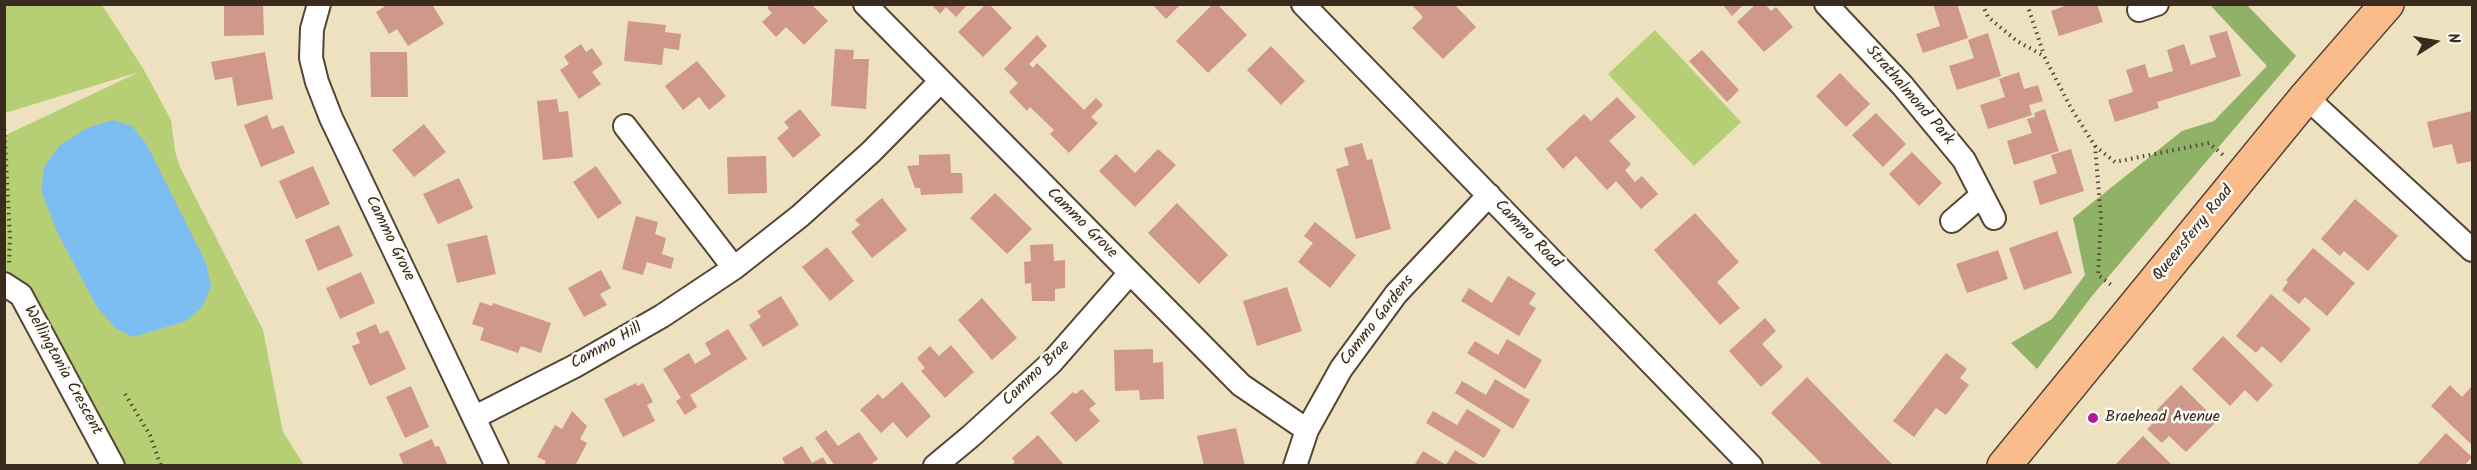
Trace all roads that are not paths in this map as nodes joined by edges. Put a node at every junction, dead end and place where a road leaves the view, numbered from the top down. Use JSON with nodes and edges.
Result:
{"nodes":[{"id":1,"x":319,"y":4,"type":"edge"},
{"id":2,"x":865,"y":4,"type":"edge"},
{"id":3,"x":1303,"y":4,"type":"edge"},
{"id":4,"x":1826,"y":4,"type":"edge"},
{"id":5,"x":2387,"y":4,"type":"edge"},
{"id":6,"x":941,"y":81,"type":"junction"},
{"id":7,"x":2306,"y":97,"type":"junction"},
{"id":8,"x":626,"y":125,"type":"dead end"},
{"id":9,"x":1489,"y":195,"type":"junction"},
{"id":10,"x":1982,"y":195,"type":"junction"},
{"id":11,"x":1994,"y":218,"type":"dead end"},
{"id":12,"x":1952,"y":221,"type":"dead end"},
{"id":13,"x":2472,"y":250,"type":"edge"},
{"id":14,"x":734,"y":268,"type":"junction"},
{"id":15,"x":1130,"y":273,"type":"junction"},
{"id":16,"x":6,"y":284,"type":"edge"},
{"id":17,"x":475,"y":417,"type":"junction"},
{"id":18,"x":1307,"y":430,"type":"junction"},
{"id":19,"x":113,"y":465,"type":"edge"},
{"id":20,"x":498,"y":465,"type":"edge"},
{"id":21,"x":934,"y":465,"type":"edge"},
{"id":22,"x":1295,"y":465,"type":"edge"},
{"id":23,"x":1751,"y":465,"type":"edge"},
{"id":24,"x":2004,"y":465,"type":"edge"}],
"edges":[{"from":1,"to":17,"type":"street","name":"Cammo Grove"},
{"from":2,"to":6,"type":"street","name":"Cammo Grove"},
{"from":3,"to":9,"type":"street","name":"Cammo Road"},
{"from":4,"to":10,"type":"street","name":"Strathalmond Park"},
{"from":5,"to":7,"type":"main road","name":"Queensferry Road"},
{"from":6,"to":14,"type":"street","name":"Cammo Hill"},
{"from":6,"to":15,"type":"street","name":"Cammo Grove"},
{"from":7,"to":13,"type":"street"},
{"from":7,"to":24,"type":"main road","name":"Queensferry Road"},
{"from":8,"to":14,"type":"street"},
{"from":9,"to":18,"type":"street","name":"Cammo Gardens"},
{"from":9,"to":23,"type":"street","name":"Cammo Road"},
{"from":10,"to":11,"type":"street","name":"Strathalmond Park"},
{"from":10,"to":12,"type":"street"},
{"from":14,"to":17,"type":"street","name":"Cammo Hill"},
{"from":15,"to":18,"type":"street","name":"Cammo Grove"},
{"from":15,"to":21,"type":"street","name":"Cammo Brae"},
{"from":16,"to":19,"type":"street","name":"Wellingtonia Crescent"},
{"from":17,"to":20,"type":"street","name":"Cammo Grove"},
{"from":18,"to":22,"type":"street","name":"Cammo Gardens"}]}
